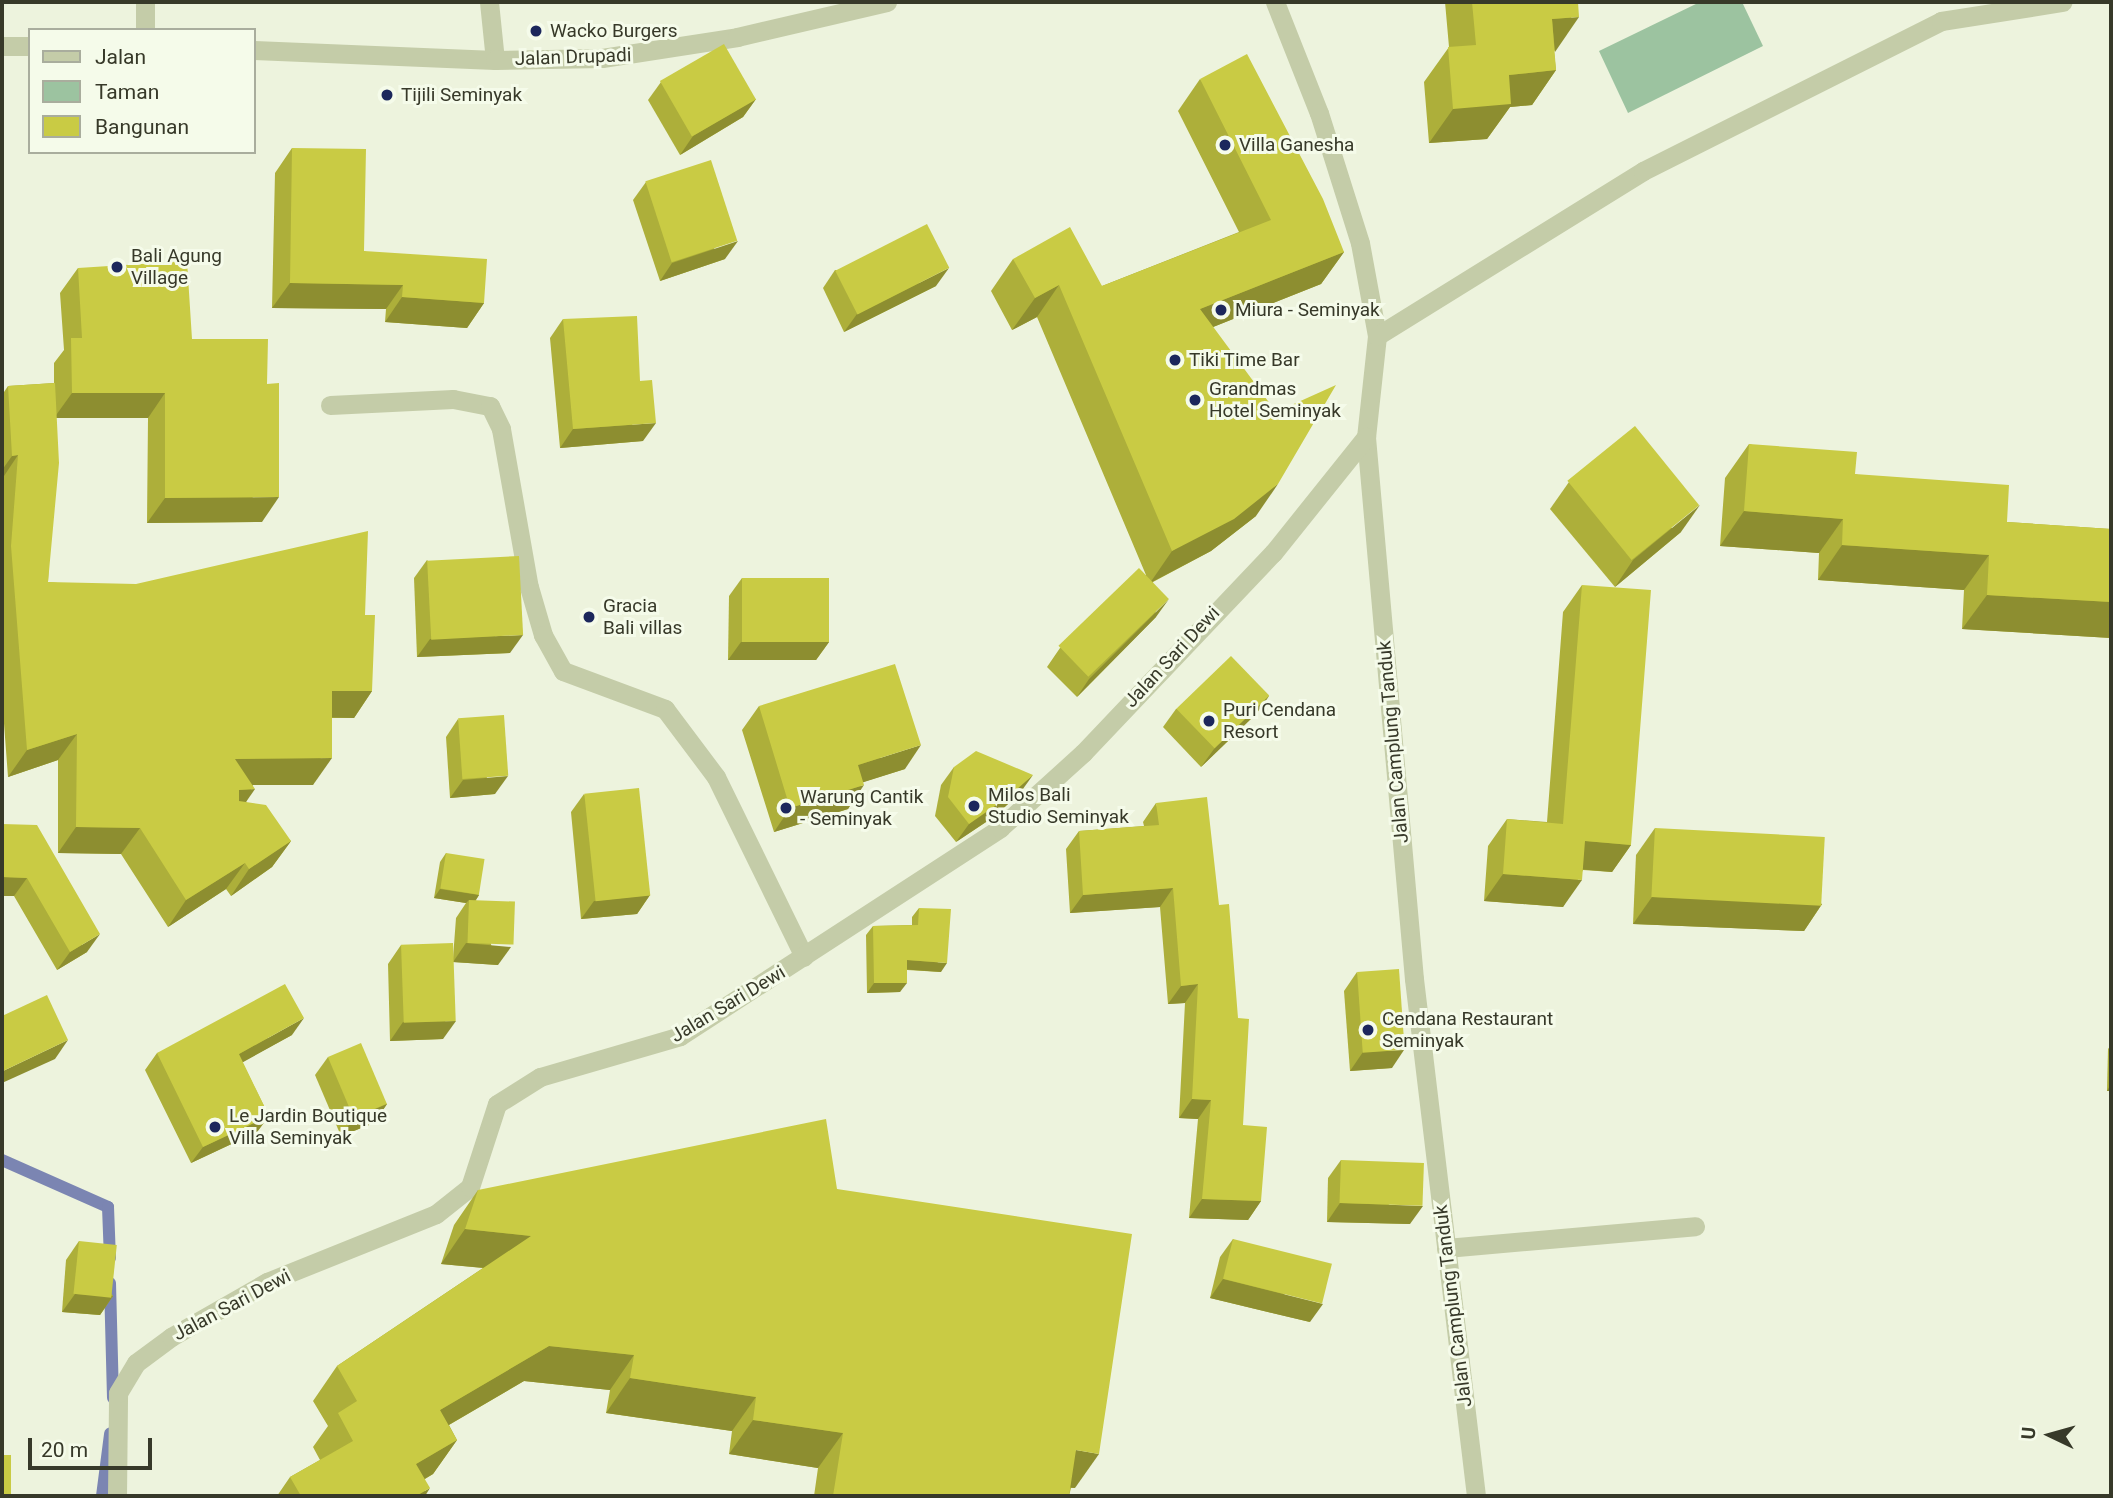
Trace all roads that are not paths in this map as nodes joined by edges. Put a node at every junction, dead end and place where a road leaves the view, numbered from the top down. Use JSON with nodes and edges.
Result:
{"nodes":[{"id":1,"x":145,"y":2,"type":"edge"},
{"id":2,"x":489,"y":2,"type":"edge"},
{"id":3,"x":887,"y":2,"type":"edge"},
{"id":4,"x":1275,"y":2,"type":"edge"},
{"id":5,"x":2063,"y":2,"type":"edge"},
{"id":6,"x":145,"y":28,"type":"edge"},
{"id":7,"x":2,"y":46,"type":"edge"},
{"id":8,"x":28,"y":46,"type":"edge"},
{"id":9,"x":256,"y":50,"type":"edge"},
{"id":10,"x":495,"y":60,"type":"junction"},
{"id":11,"x":1377,"y":335,"type":"junction"},
{"id":12,"x":330,"y":405,"type":"dead end"},
{"id":13,"x":1366,"y":437,"type":"junction"},
{"id":14,"x":804,"y":957,"type":"junction"},
{"id":15,"x":1695,"y":1226,"type":"dead end"},
{"id":16,"x":1446,"y":1248,"type":"junction"},
{"id":17,"x":117,"y":1496,"type":"edge"},
{"id":18,"x":1476,"y":1496,"type":"edge"}],
"edges":[{"from":1,"to":6,"type":"street"},
{"from":2,"to":10,"type":"street"},
{"from":3,"to":10,"type":"street","name":"Jalan Drupadi"},
{"from":4,"to":11,"type":"street","name":"Jalan Camplung Tanduk"},
{"from":5,"to":11,"type":"street"},
{"from":7,"to":8,"type":"street"},
{"from":9,"to":10,"type":"street","name":"Jalan Drupadi"},
{"from":11,"to":13,"type":"street","name":"Jalan Camplung Tanduk"},
{"from":12,"to":14,"type":"street"},
{"from":13,"to":14,"type":"street","name":"Jalan Sari Dewi"},
{"from":13,"to":16,"type":"street","name":"Jalan Camplung Tanduk"},
{"from":14,"to":17,"type":"street","name":"Jalan Sari Dewi"},
{"from":15,"to":16,"type":"street"},
{"from":16,"to":18,"type":"street","name":"Jalan Camplung Tanduk"}]}
